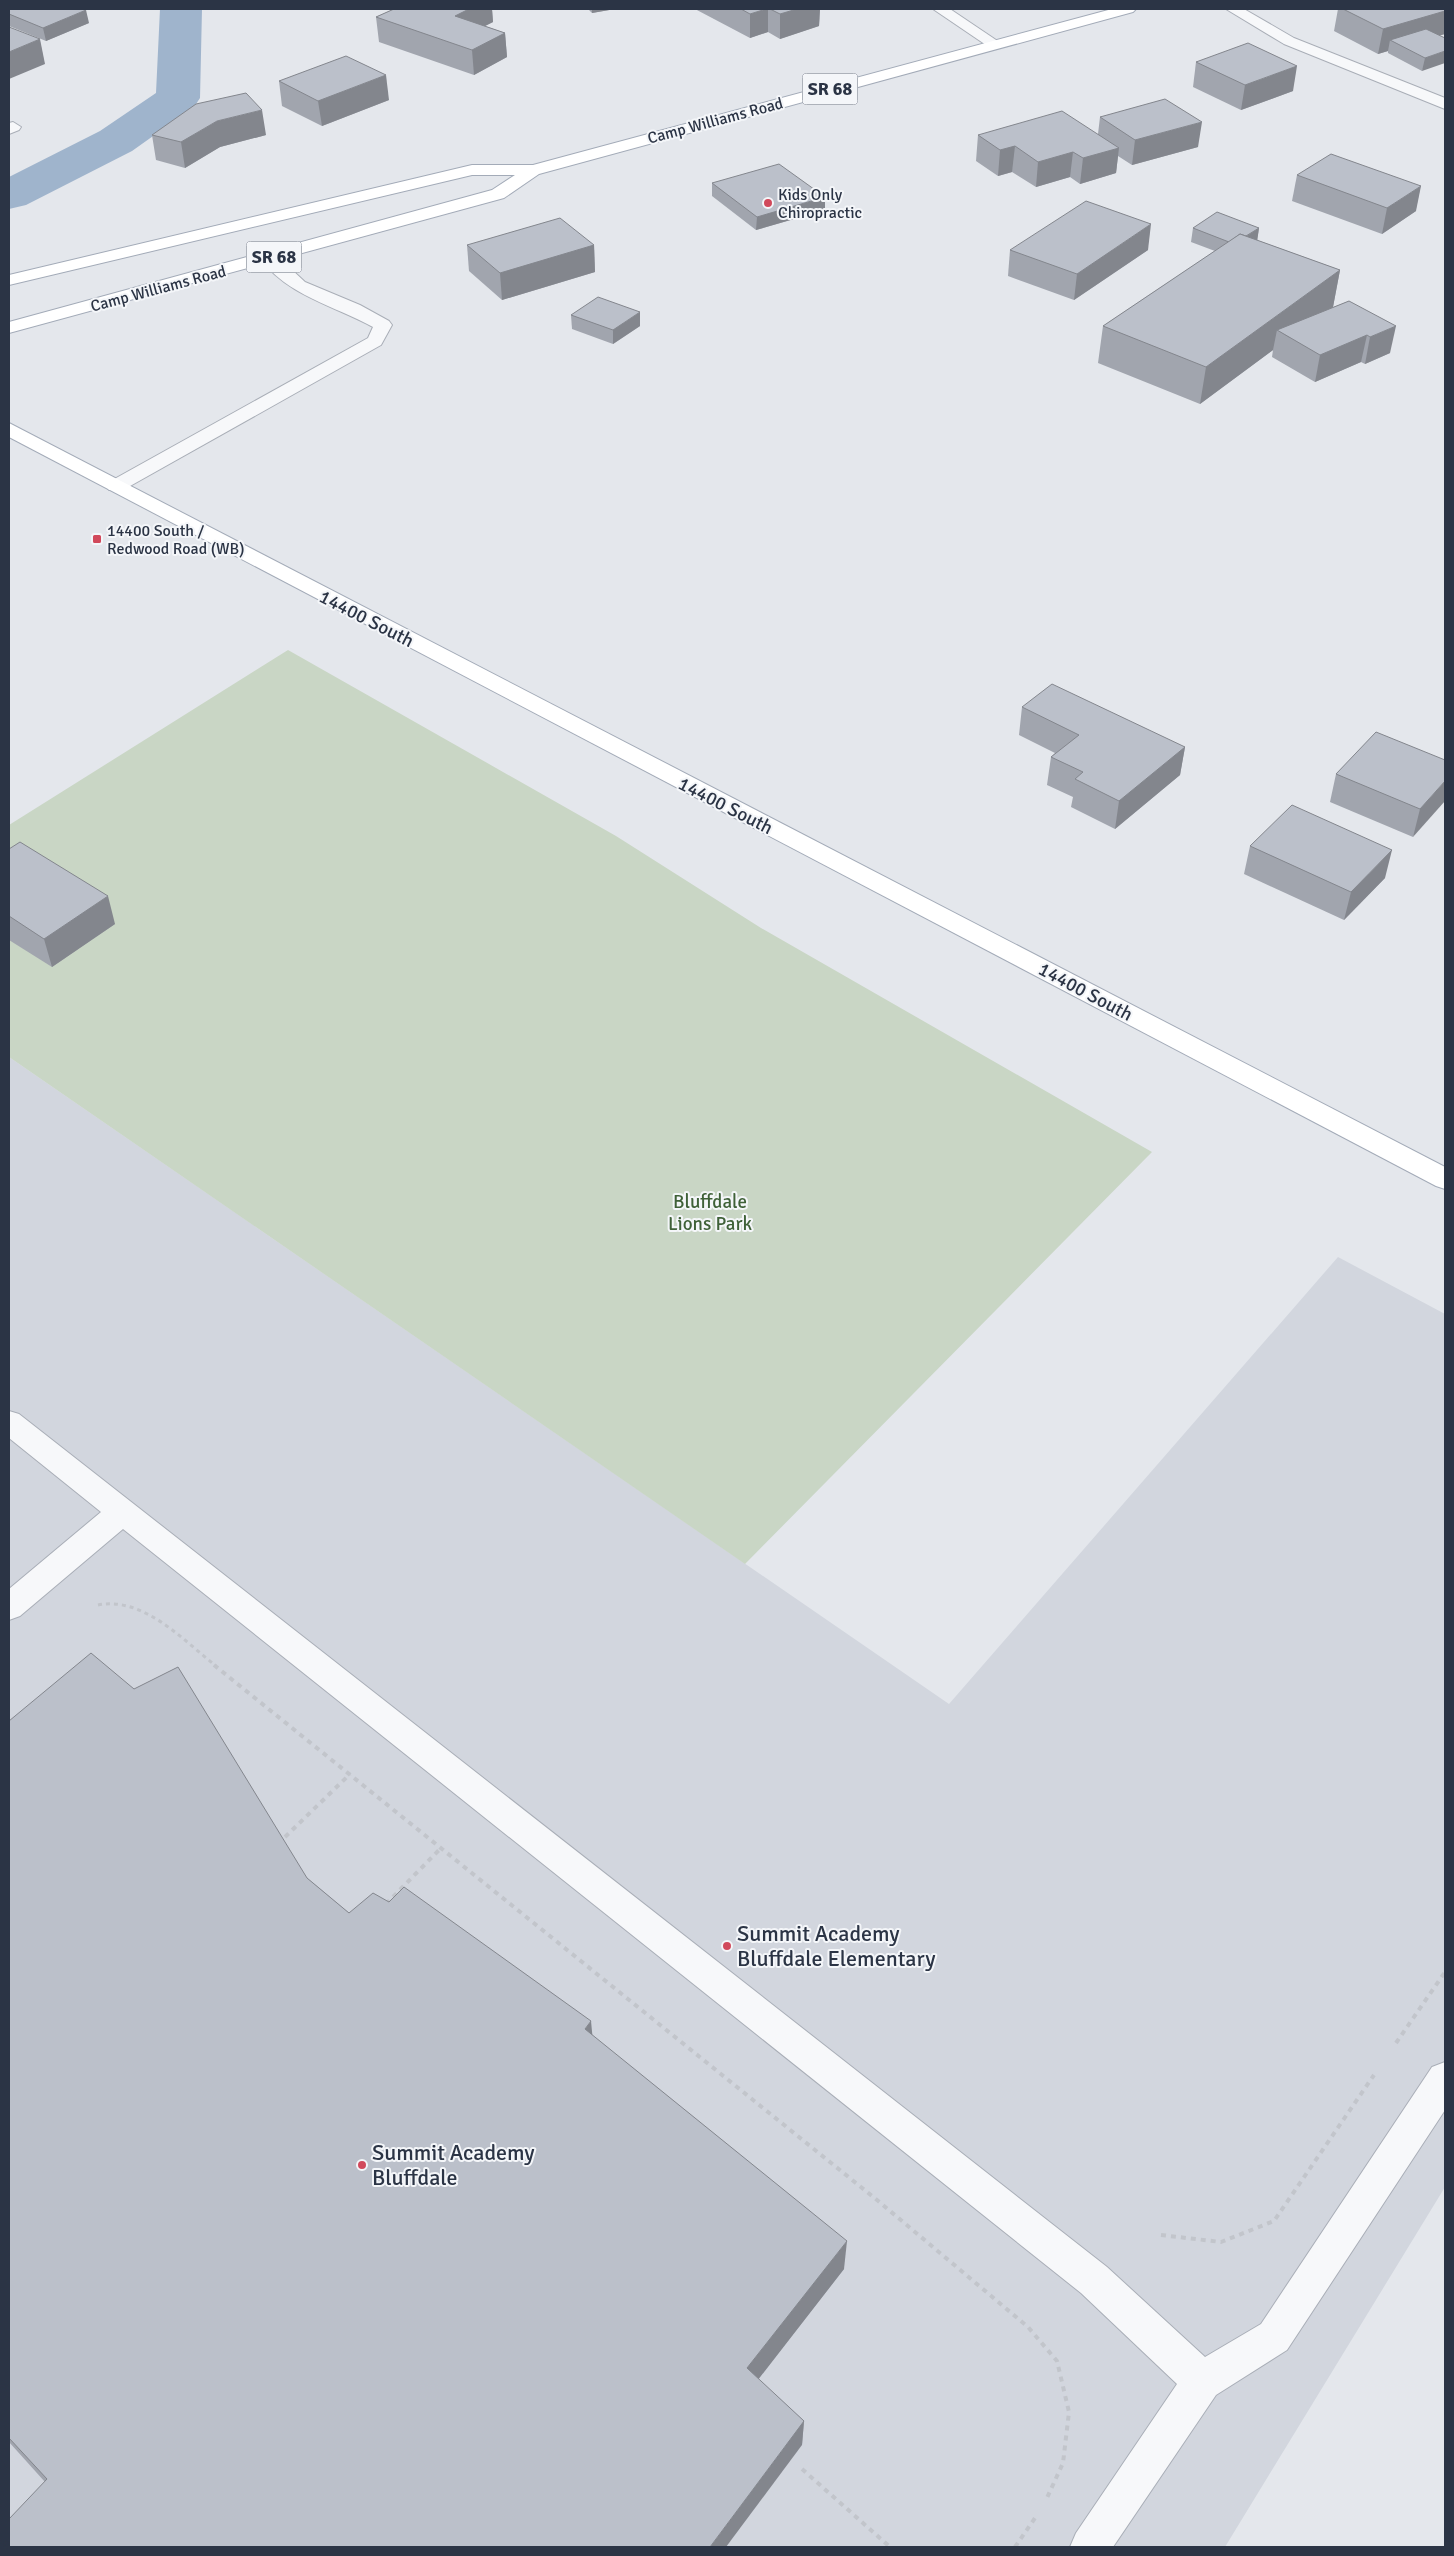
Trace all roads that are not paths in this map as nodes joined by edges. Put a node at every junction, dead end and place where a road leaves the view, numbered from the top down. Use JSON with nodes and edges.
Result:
{"nodes":[{"id":1,"x":940,"y":9,"type":"edge"},
{"id":2,"x":1128,"y":9,"type":"edge"},
{"id":3,"x":1234,"y":9,"type":"edge"},
{"id":4,"x":994,"y":44,"type":"junction"},
{"id":5,"x":1445,"y":104,"type":"edge"},
{"id":6,"x":533,"y":170,"type":"junction"},
{"id":7,"x":270,"y":258,"type":"junction"},
{"id":8,"x":9,"y":280,"type":"edge"},
{"id":9,"x":9,"y":328,"type":"edge"},
{"id":10,"x":9,"y":428,"type":"edge"},
{"id":11,"x":116,"y":486,"type":"junction"},
{"id":12,"x":1445,"y":1179,"type":"edge"},
{"id":13,"x":9,"y":1422,"type":"edge"},
{"id":14,"x":122,"y":1512,"type":"junction"},
{"id":15,"x":9,"y":1607,"type":"edge"},
{"id":16,"x":1445,"y":2078,"type":"edge"},
{"id":17,"x":1202,"y":2381,"type":"junction"},
{"id":18,"x":1090,"y":2547,"type":"edge"}],
"edges":[{"from":1,"to":4,"type":"street"},
{"from":2,"to":4,"type":"main road","name":"Camp Williams Road","number":"SR 68"},
{"from":3,"to":5,"type":"street"},
{"from":4,"to":6,"type":"main road","name":"Camp Williams Road","number":"SR 68"},
{"from":6,"to":7,"type":"main road","name":"Camp Williams Road","number":"SR 68"},
{"from":6,"to":8,"type":"main road","name":"Camp Williams Road","number":"SR 68"},
{"from":7,"to":9,"type":"main road","name":"Camp Williams Road","number":"SR 68"},
{"from":7,"to":11,"type":"street"},
{"from":10,"to":11,"type":"main road","name":"14400 South"},
{"from":11,"to":12,"type":"main road","name":"14400 South"},
{"from":13,"to":14,"type":"street"},
{"from":14,"to":15,"type":"street"},
{"from":14,"to":17,"type":"street"},
{"from":16,"to":17,"type":"street"},
{"from":17,"to":18,"type":"street"}]}
